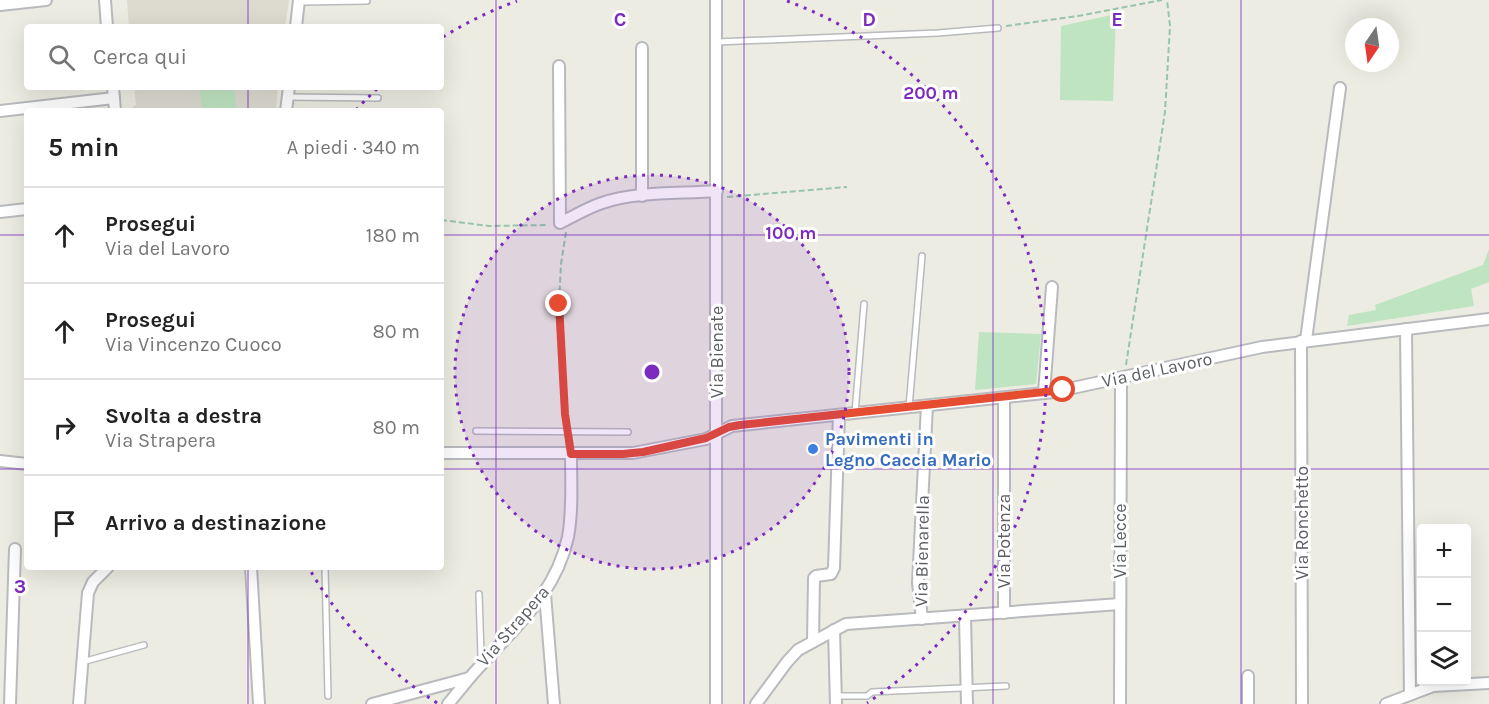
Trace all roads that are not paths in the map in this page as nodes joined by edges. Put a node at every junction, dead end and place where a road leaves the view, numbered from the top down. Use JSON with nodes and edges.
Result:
{"nodes":[{"id":1,"x":46,"y":0,"type":"edge"},
{"id":2,"x":105,"y":0,"type":"edge"},
{"id":3,"x":716,"y":0,"type":"edge"},
{"id":4,"x":299,"y":1,"type":"edge"},
{"id":5,"x":367,"y":1,"type":"edge"},
{"id":6,"x":0,"y":5,"type":"edge"},
{"id":7,"x":107,"y":24,"type":"edge"},
{"id":8,"x":296,"y":24,"type":"edge"},
{"id":9,"x":998,"y":27,"type":"road end"},
{"id":10,"x":716,"y":42,"type":"junction"},
{"id":11,"x":642,"y":48,"type":"dead end"},
{"id":12,"x":559,"y":66,"type":"dead end"},
{"id":13,"x":1340,"y":88,"type":"dead end"},
{"id":14,"x":113,"y":92,"type":"edge"},
{"id":15,"x":288,"y":92,"type":"edge"},
{"id":16,"x":378,"y":98,"type":"dead end"},
{"id":17,"x":115,"y":108,"type":"edge"},
{"id":18,"x":286,"y":108,"type":"edge"},
{"id":19,"x":0,"y":111,"type":"edge"},
{"id":20,"x":717,"y":195,"type":"junction"},
{"id":21,"x":642,"y":196,"type":"junction"},
{"id":22,"x":24,"y":209,"type":"edge"},
{"id":23,"x":0,"y":212,"type":"edge"},
{"id":24,"x":922,"y":256,"type":"dead end"},
{"id":25,"x":1052,"y":287,"type":"dead end"},
{"id":26,"x":864,"y":304,"type":"dead end"},
{"id":27,"x":1489,"y":319,"type":"edge"},
{"id":28,"x":1406,"y":329,"type":"junction"},
{"id":29,"x":1303,"y":341,"type":"junction"},
{"id":30,"x":1123,"y":377,"type":"junction"},
{"id":31,"x":1044,"y":393,"type":"junction"},
{"id":32,"x":1004,"y":398,"type":"junction"},
{"id":33,"x":927,"y":406,"type":"junction"},
{"id":34,"x":909,"y":408,"type":"junction"},
{"id":35,"x":855,"y":413,"type":"junction"},
{"id":36,"x":839,"y":415,"type":"junction"},
{"id":37,"x":476,"y":431,"type":"dead end"},
{"id":38,"x":568,"y":432,"type":"junction"},
{"id":39,"x":628,"y":432,"type":"dead end"},
{"id":40,"x":716,"y":434,"type":"junction"},
{"id":41,"x":444,"y":453,"type":"edge"},
{"id":42,"x":571,"y":454,"type":"junction"},
{"id":43,"x":0,"y":461,"type":"edge"},
{"id":44,"x":24,"y":464,"type":"edge"},
{"id":45,"x":15,"y":549,"type":"dead end"},
{"id":46,"x":105,"y":570,"type":"edge"},
{"id":47,"x":251,"y":570,"type":"edge"},
{"id":48,"x":325,"y":570,"type":"edge"},
{"id":49,"x":479,"y":594,"type":"dead end"},
{"id":50,"x":545,"y":594,"type":"junction"},
{"id":51,"x":1120,"y":604,"type":"junction"},
{"id":52,"x":1004,"y":613,"type":"junction"},
{"id":53,"x":965,"y":617,"type":"junction"},
{"id":54,"x":922,"y":619,"type":"junction"},
{"id":55,"x":834,"y":630,"type":"junction"},
{"id":56,"x":813,"y":641,"type":"junction"},
{"id":57,"x":144,"y":645,"type":"dead end"},
{"id":58,"x":82,"y":662,"type":"junction"},
{"id":59,"x":483,"y":662,"type":"junction"},
{"id":60,"x":1248,"y":676,"type":"dead end"},
{"id":61,"x":468,"y":678,"type":"junction"},
{"id":62,"x":1489,"y":683,"type":"edge"},
{"id":63,"x":1006,"y":686,"type":"dead end"},
{"id":64,"x":967,"y":688,"type":"junction"},
{"id":65,"x":1410,"y":694,"type":"junction"},
{"id":66,"x":328,"y":696,"type":"dead end"},
{"id":67,"x":836,"y":700,"type":"edge"},
{"id":68,"x":10,"y":704,"type":"edge"},
{"id":69,"x":79,"y":704,"type":"edge"},
{"id":70,"x":259,"y":704,"type":"edge"},
{"id":71,"x":372,"y":704,"type":"edge"},
{"id":72,"x":448,"y":704,"type":"edge"},
{"id":73,"x":554,"y":704,"type":"edge"},
{"id":74,"x":716,"y":704,"type":"edge"},
{"id":75,"x":756,"y":704,"type":"edge"},
{"id":76,"x":967,"y":704,"type":"edge"},
{"id":77,"x":1120,"y":704,"type":"edge"},
{"id":78,"x":1248,"y":704,"type":"edge"},
{"id":79,"x":1302,"y":704,"type":"edge"},
{"id":80,"x":1386,"y":704,"type":"edge"}],
"edges":[{"from":1,"to":6,"type":"street"},
{"from":2,"to":7,"type":"street"},
{"from":3,"to":10,"type":"street","name":"Via Bienate"},
{"from":4,"to":5,"type":"lane"},
{"from":4,"to":8,"type":"street"},
{"from":9,"to":10,"type":"lane"},
{"from":10,"to":20,"type":"street","name":"Via Bienate"},
{"from":11,"to":21,"type":"street"},
{"from":12,"to":21,"type":"street"},
{"from":13,"to":29,"type":"street","name":"Via Ronchetto"},
{"from":14,"to":17,"type":"street"},
{"from":14,"to":19,"type":"street"},
{"from":15,"to":16,"type":"lane"},
{"from":15,"to":18,"type":"street"},
{"from":20,"to":21,"type":"street"},
{"from":20,"to":40,"type":"street","name":"Via Bienate"},
{"from":22,"to":23,"type":"street"},
{"from":24,"to":34,"type":"lane"},
{"from":25,"to":31,"type":"street"},
{"from":26,"to":35,"type":"lane"},
{"from":27,"to":28,"type":"street","name":"Via del Lavoro"},
{"from":28,"to":29,"type":"street","name":"Via del Lavoro"},
{"from":28,"to":65,"type":"street"},
{"from":29,"to":30,"type":"street","name":"Via del Lavoro"},
{"from":29,"to":79,"type":"street","name":"Via Ronchetto"},
{"from":30,"to":31,"type":"street","name":"Via del Lavoro"},
{"from":30,"to":51,"type":"street","name":"Via Lecce"},
{"from":31,"to":32,"type":"street","name":"Via del Lavoro"},
{"from":32,"to":33,"type":"street","name":"Via del Lavoro"},
{"from":32,"to":52,"type":"street","name":"Via Potenza"},
{"from":33,"to":34,"type":"street","name":"Via del Lavoro"},
{"from":33,"to":54,"type":"street","name":"Via Bienarella"},
{"from":34,"to":35,"type":"street","name":"Via del Lavoro"},
{"from":35,"to":36,"type":"street","name":"Via del Lavoro"},
{"from":36,"to":40,"type":"street","name":"Via del Lavoro"},
{"from":36,"to":56,"type":"street"},
{"from":37,"to":38,"type":"lane"},
{"from":38,"to":39,"type":"lane"},
{"from":38,"to":42,"type":"lane","name":"Via Strapera"},
{"from":40,"to":42,"type":"street","name":"Via del Lavoro"},
{"from":40,"to":74,"type":"street","name":"Via Bienate"},
{"from":41,"to":42,"type":"street","name":"Via del Lavoro"},
{"from":42,"to":50,"type":"street","name":"Via Strapera"},
{"from":43,"to":44,"type":"street"},
{"from":45,"to":68,"type":"street"},
{"from":46,"to":58,"type":"street"},
{"from":47,"to":70,"type":"street"},
{"from":48,"to":66,"type":"lane"},
{"from":49,"to":59,"type":"lane"},
{"from":50,"to":59,"type":"street","name":"Via Strapera"},
{"from":50,"to":73,"type":"street"},
{"from":51,"to":52,"type":"street"},
{"from":51,"to":77,"type":"street","name":"Via Lecce"},
{"from":52,"to":53,"type":"street"},
{"from":53,"to":54,"type":"street"},
{"from":53,"to":64,"type":"street"},
{"from":54,"to":55,"type":"street","name":"Via Bienarella"},
{"from":55,"to":56,"type":"street","name":"Via Bienarella"},
{"from":55,"to":67,"type":"street"},
{"from":56,"to":75,"type":"street","name":"Via Bienarella"},
{"from":57,"to":58,"type":"lane"},
{"from":58,"to":69,"type":"street"},
{"from":59,"to":61,"type":"street","name":"Via Strapera"},
{"from":60,"to":78,"type":"street"},
{"from":61,"to":71,"type":"street"},
{"from":61,"to":72,"type":"street","name":"Via Strapera"},
{"from":62,"to":65,"type":"street"},
{"from":63,"to":64,"type":"lane"},
{"from":64,"to":67,"type":"lane"},
{"from":64,"to":76,"type":"street"},
{"from":65,"to":80,"type":"street"}]}
